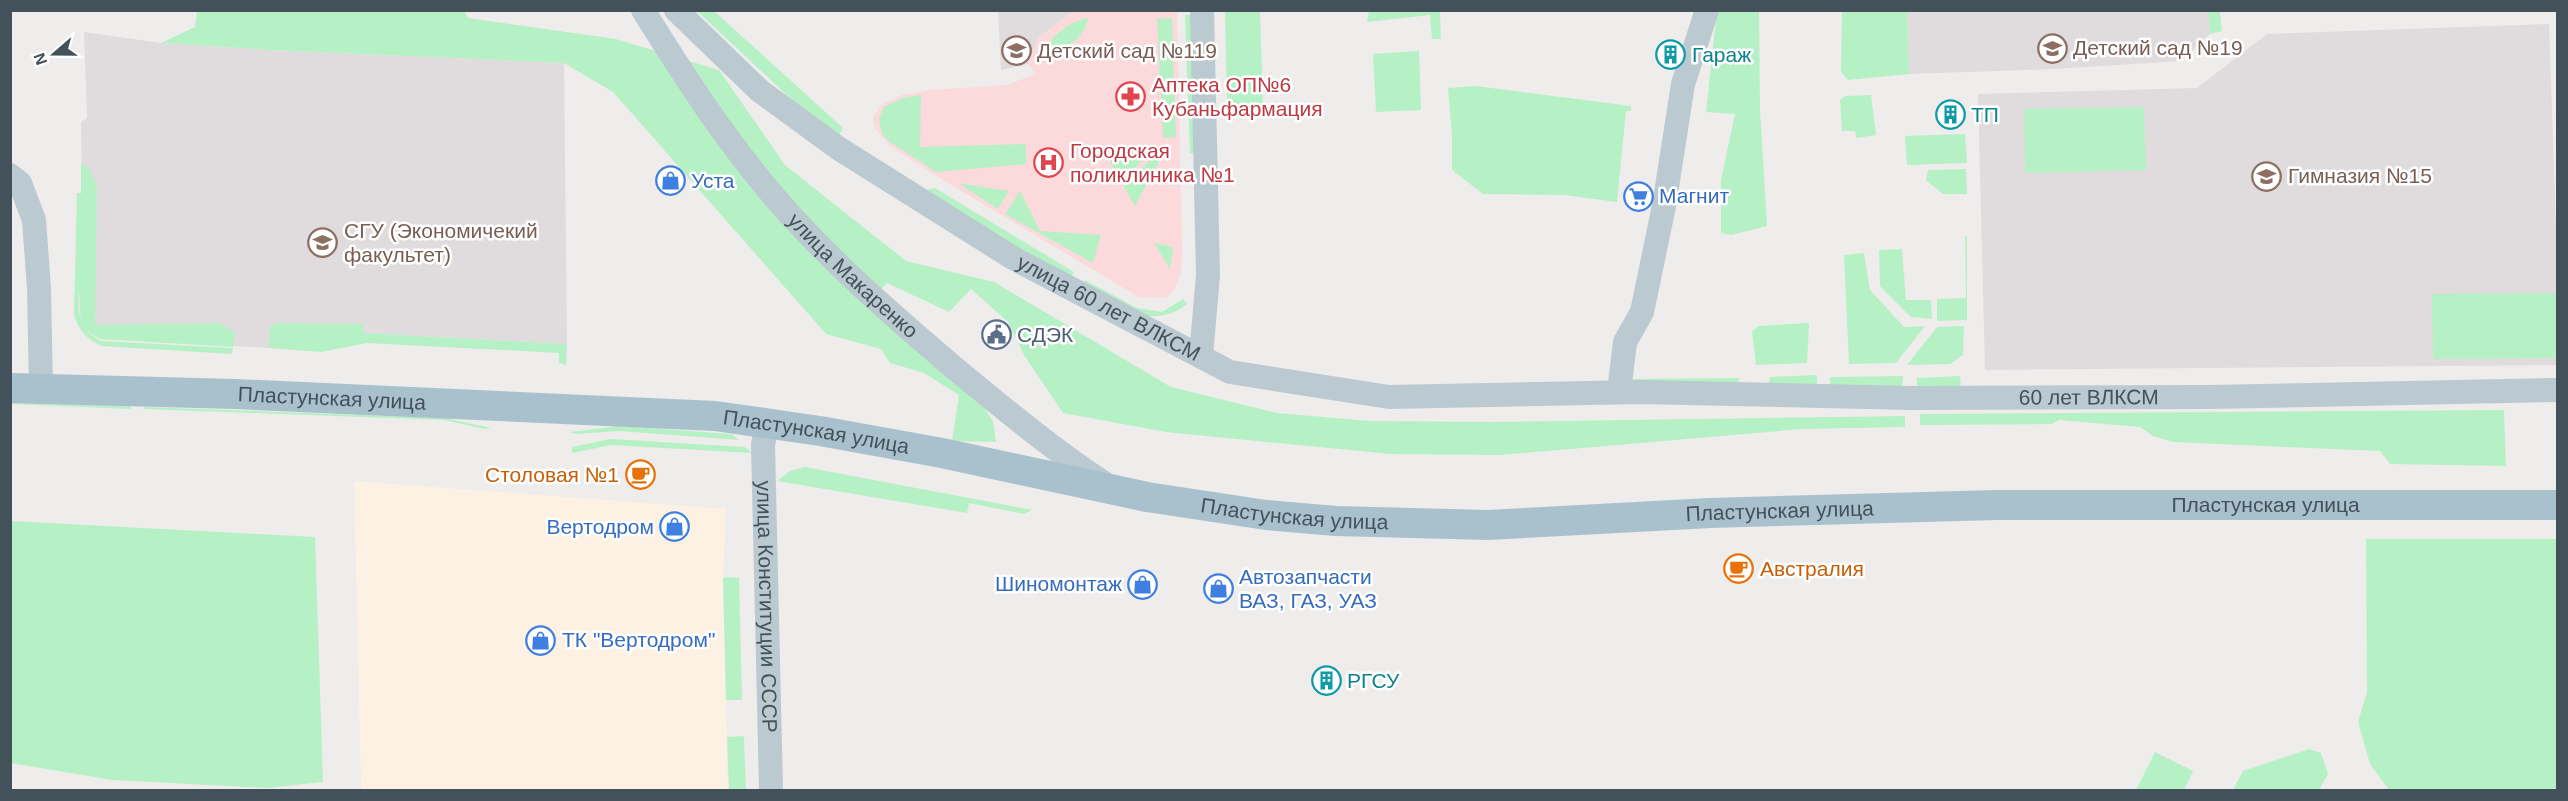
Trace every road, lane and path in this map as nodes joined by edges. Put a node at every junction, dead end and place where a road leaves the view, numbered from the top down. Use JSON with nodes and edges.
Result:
{"nodes":[{"id":1,"x":643,"y":10,"type":"edge"},
{"id":2,"x":676,"y":10,"type":"edge"},
{"id":3,"x":1202,"y":10,"type":"edge"},
{"id":4,"x":1707,"y":10,"type":"edge"},
{"id":5,"x":10,"y":175,"type":"edge"},
{"id":6,"x":1201,"y":356,"type":"junction"},
{"id":7,"x":10,"y":388,"type":"edge"},
{"id":8,"x":41,"y":389,"type":"junction"},
{"id":9,"x":2558,"y":390,"type":"edge"},
{"id":10,"x":1619,"y":392,"type":"junction"},
{"id":11,"x":767,"y":423,"type":"junction"},
{"id":12,"x":1116,"y":490,"type":"junction"},
{"id":13,"x":2558,"y":505,"type":"edge"},
{"id":14,"x":771,"y":790,"type":"edge"}],
"edges":[{"from":1,"to":12,"type":"street","name":"улица Макаренко"},
{"from":2,"to":6,"type":"street","name":"улица 60 лет ВЛКСМ"},
{"from":3,"to":6,"type":"street"},
{"from":4,"to":10,"type":"street"},
{"from":5,"to":8,"type":"street"},
{"from":6,"to":10,"type":"street","name":"улица 60 лет ВЛКСМ"},
{"from":7,"to":8,"type":"main road","name":"Пластунская улица"},
{"from":8,"to":11,"type":"main road","name":"Пластунская улица"},
{"from":9,"to":10,"type":"street","name":"60 лет ВЛКСМ"},
{"from":11,"to":12,"type":"main road","name":"Пластунская улица"},
{"from":11,"to":14,"type":"street","name":"улица Конституции СССР"},
{"from":12,"to":13,"type":"main road","name":"Пластунская улица"}]}
